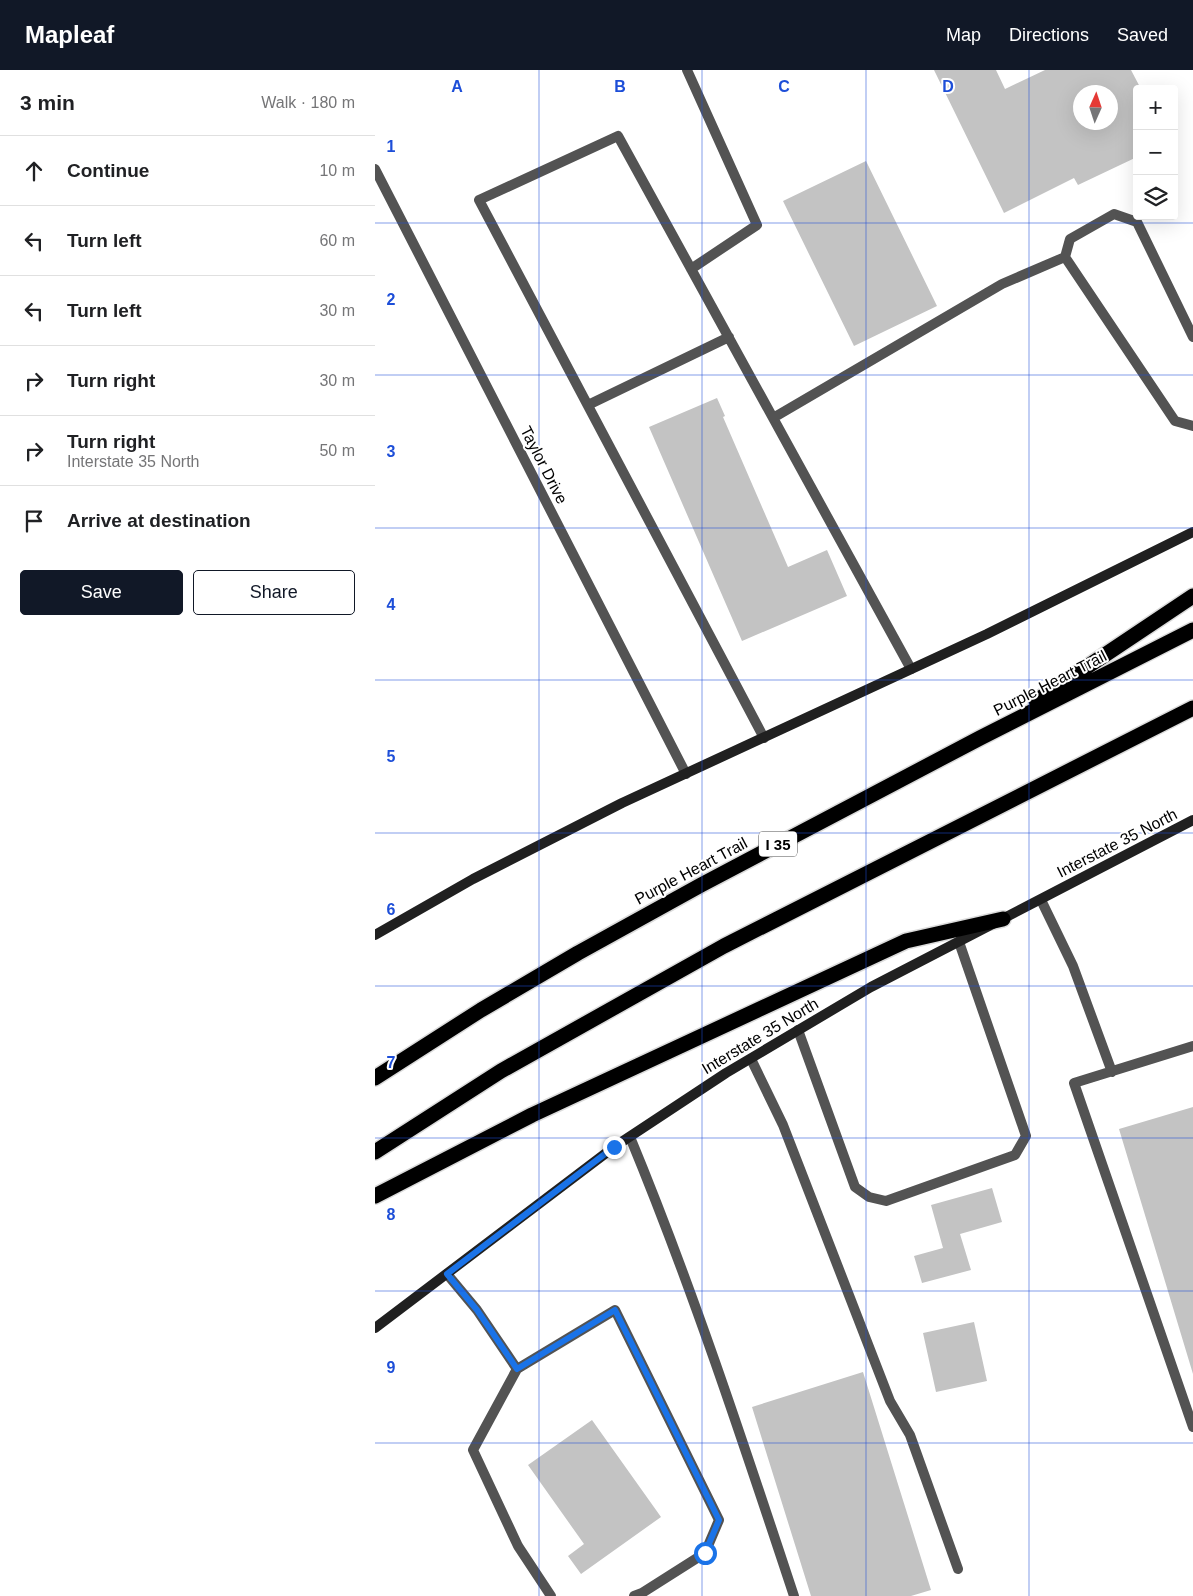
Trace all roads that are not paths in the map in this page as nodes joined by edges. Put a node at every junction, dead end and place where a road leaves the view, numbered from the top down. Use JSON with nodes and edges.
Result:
{"nodes":[{"id":1,"x":687,"y":70,"type":"edge"},
{"id":2,"x":375,"y":169,"type":"edge"},
{"id":3,"x":1065,"y":257,"type":"junction"},
{"id":4,"x":691,"y":269,"type":"junction"},
{"id":5,"x":729,"y":337,"type":"junction"},
{"id":6,"x":1193,"y":337,"type":"edge"},
{"id":7,"x":588,"y":405,"type":"junction"},
{"id":8,"x":773,"y":418,"type":"junction"},
{"id":9,"x":1193,"y":426,"type":"edge"},
{"id":10,"x":1193,"y":532,"type":"edge"},
{"id":11,"x":1193,"y":596,"type":"edge"},
{"id":12,"x":1193,"y":630,"type":"edge"},
{"id":13,"x":911,"y":669,"type":"junction"},
{"id":14,"x":1193,"y":708,"type":"edge"},
{"id":15,"x":764,"y":738,"type":"junction"},
{"id":16,"x":980,"y":738,"type":"junction"},
{"id":17,"x":686,"y":774,"type":"junction"},
{"id":18,"x":1193,"y":820,"type":"edge"},
{"id":19,"x":1041,"y":900,"type":"junction"},
{"id":20,"x":1003,"y":919,"type":"junction"},
{"id":21,"x":375,"y":934,"type":"edge"},
{"id":22,"x":959,"y":942,"type":"junction"},
{"id":23,"x":798,"y":1030,"type":"junction"},
{"id":24,"x":1193,"y":1046,"type":"edge"},
{"id":25,"x":751,"y":1058,"type":"junction"},
{"id":26,"x":1112,"y":1072,"type":"junction"},
{"id":27,"x":375,"y":1078,"type":"edge"},
{"id":28,"x":630,"y":1136,"type":"junction"},
{"id":29,"x":375,"y":1152,"type":"edge"},
{"id":30,"x":375,"y":1196,"type":"edge"},
{"id":31,"x":447,"y":1274,"type":"junction"},
{"id":32,"x":375,"y":1328,"type":"edge"},
{"id":33,"x":517,"y":1369,"type":"junction"},
{"id":34,"x":1193,"y":1427,"type":"edge"},
{"id":35,"x":959,"y":1569,"type":"dead end"},
{"id":36,"x":551,"y":1596,"type":"edge"},
{"id":37,"x":634,"y":1596,"type":"edge"},
{"id":38,"x":794,"y":1596,"type":"edge"}],
"edges":[{"from":1,"to":4,"type":"lane"},
{"from":2,"to":17,"type":"lane","name":"Taylor Drive"},
{"from":3,"to":6,"type":"lane"},
{"from":3,"to":8,"type":"lane"},
{"from":3,"to":9,"type":"lane"},
{"from":4,"to":5,"type":"lane"},
{"from":4,"to":7,"type":"lane"},
{"from":5,"to":7,"type":"lane"},
{"from":5,"to":8,"type":"lane"},
{"from":7,"to":15,"type":"lane"},
{"from":8,"to":13,"type":"lane"},
{"from":10,"to":13,"type":"main road"},
{"from":11,"to":16,"type":"highway"},
{"from":12,"to":16,"type":"highway","name":"Purple Heart Trail","number":"I 35"},
{"from":13,"to":15,"type":"main road"},
{"from":14,"to":29,"type":"highway"},
{"from":15,"to":17,"type":"main road"},
{"from":16,"to":27,"type":"highway","name":"Purple Heart Trail","number":"I 35"},
{"from":17,"to":21,"type":"main road"},
{"from":18,"to":19,"type":"main road","name":"Interstate 35 North"},
{"from":19,"to":20,"type":"main road","name":"Interstate 35 North"},
{"from":19,"to":26,"type":"lane"},
{"from":20,"to":22,"type":"main road","name":"Interstate 35 North"},
{"from":20,"to":30,"type":"highway"},
{"from":22,"to":23,"type":"main road","name":"Interstate 35 North"},
{"from":22,"to":23,"type":"lane"},
{"from":23,"to":25,"type":"main road","name":"Interstate 35 North"},
{"from":24,"to":26,"type":"lane"},
{"from":25,"to":28,"type":"main road","name":"Interstate 35 North"},
{"from":25,"to":35,"type":"lane"},
{"from":26,"to":34,"type":"lane"},
{"from":28,"to":31,"type":"main road","name":"Interstate 35 North"},
{"from":28,"to":38,"type":"lane"},
{"from":31,"to":32,"type":"main road","name":"Interstate 35 North"},
{"from":31,"to":33,"type":"lane"},
{"from":33,"to":36,"type":"lane"},
{"from":33,"to":37,"type":"lane"}]}
